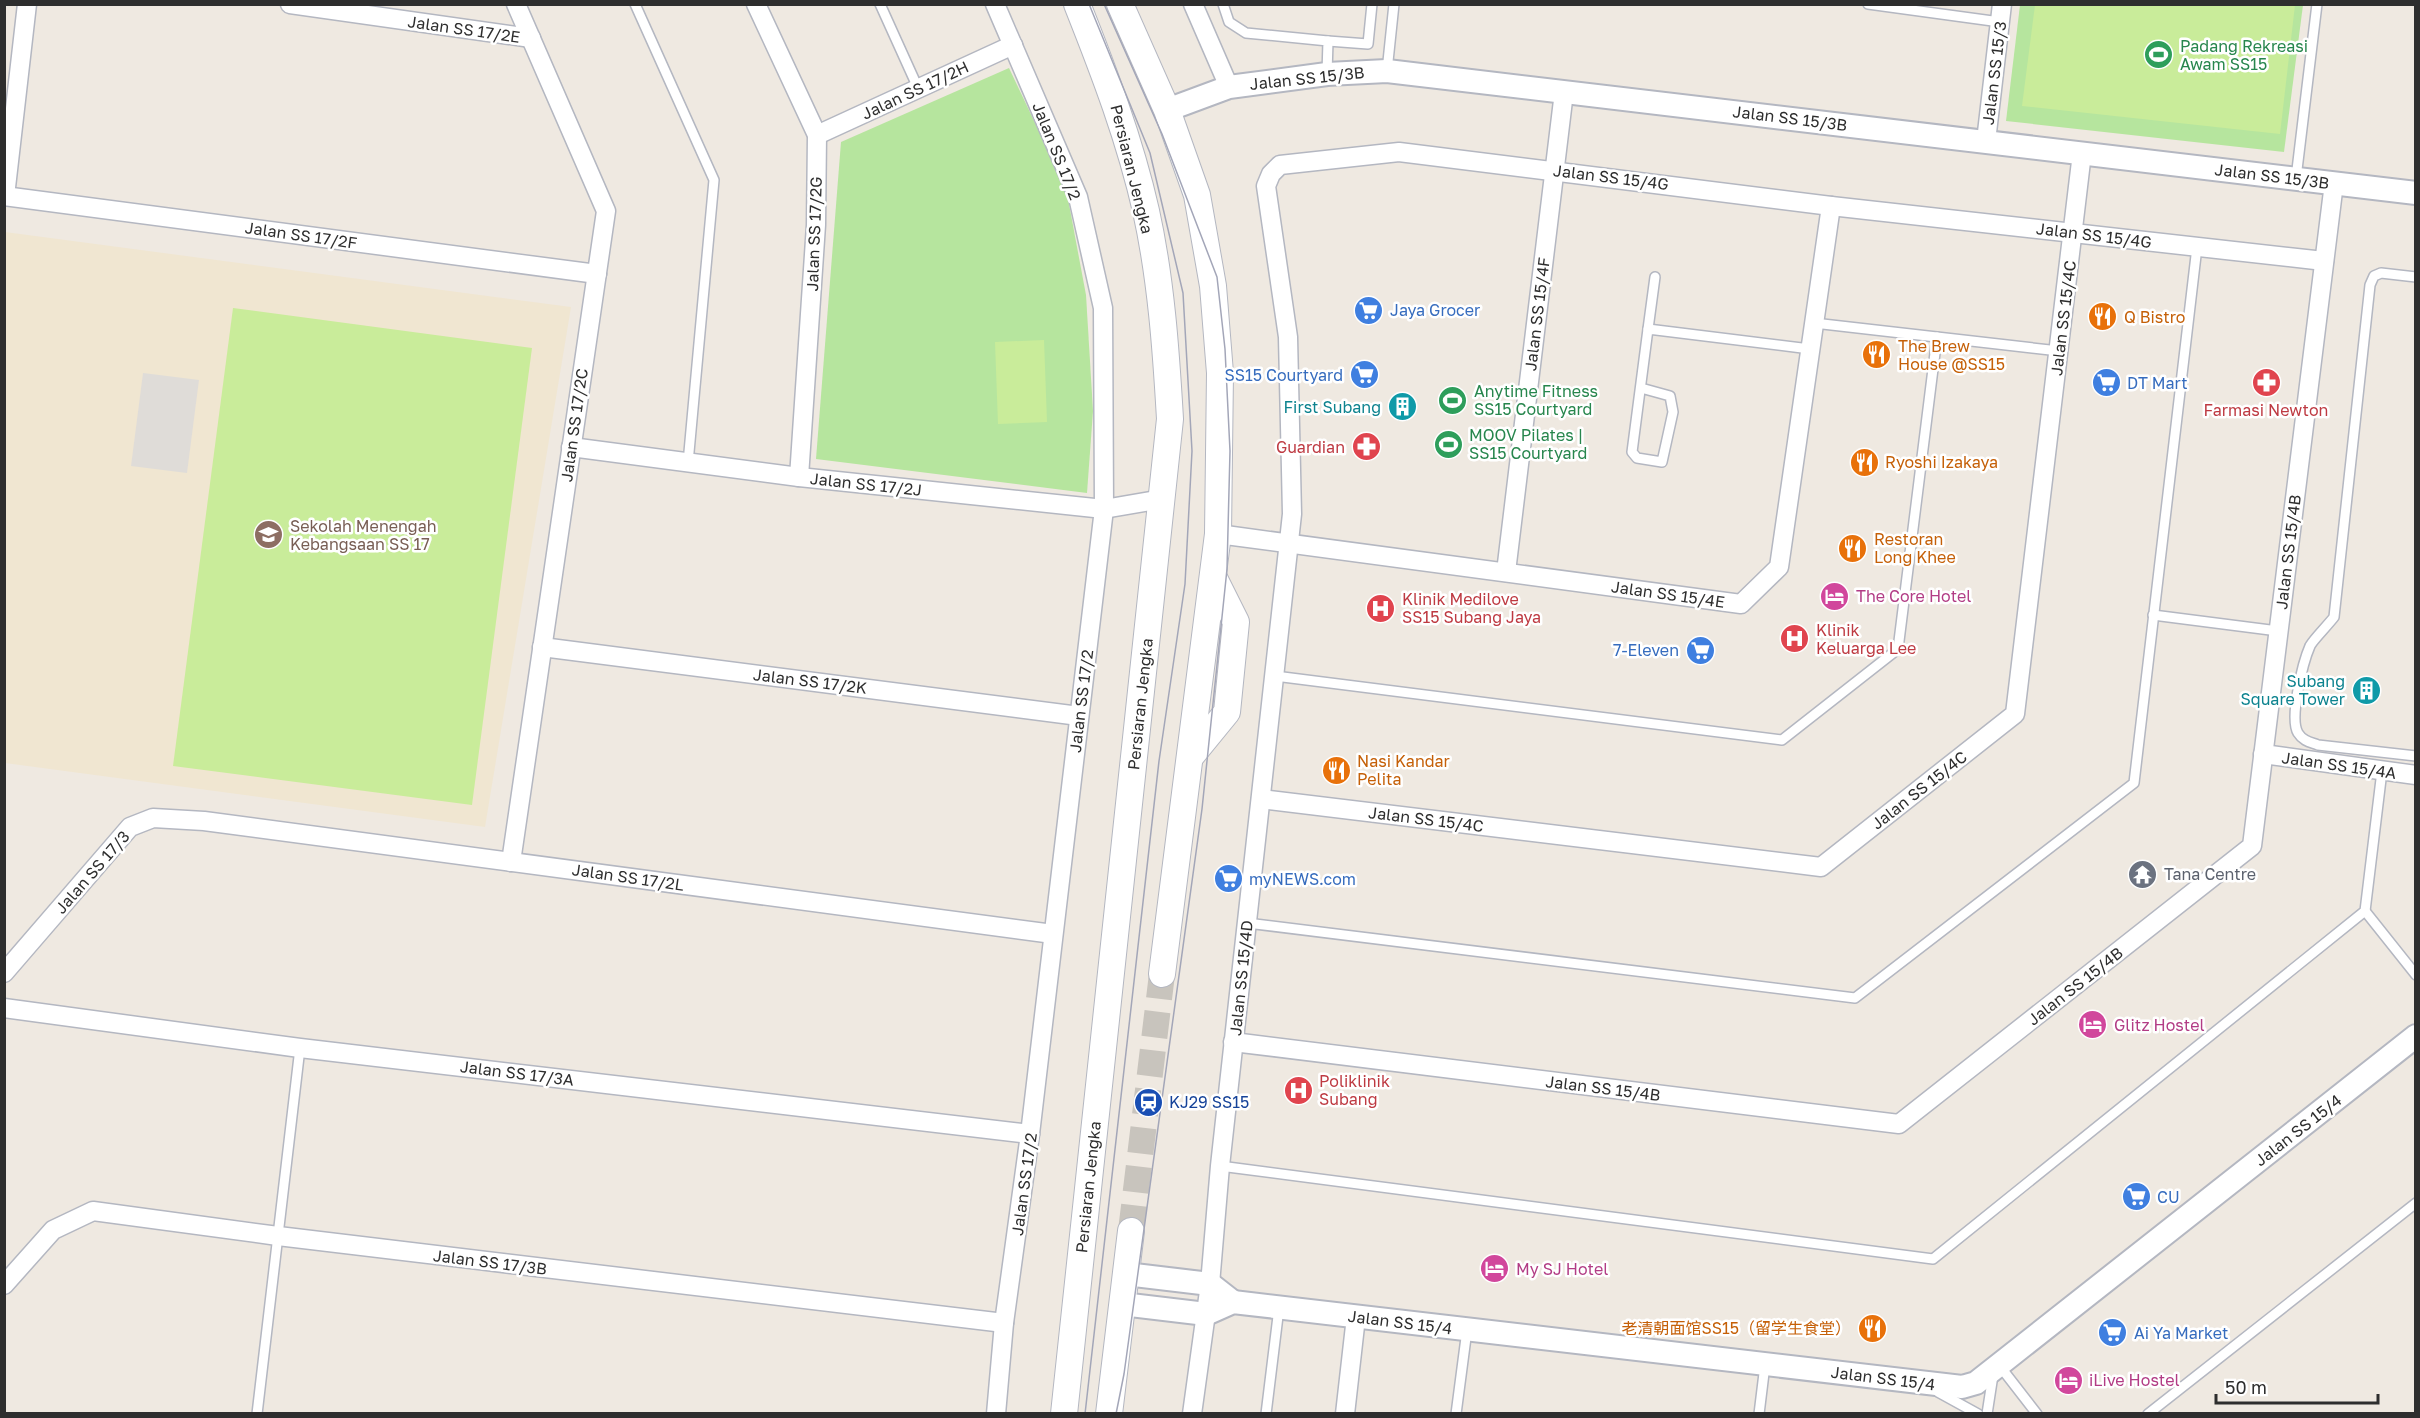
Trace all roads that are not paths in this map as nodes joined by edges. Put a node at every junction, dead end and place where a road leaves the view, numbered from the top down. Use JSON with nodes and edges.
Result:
{"nodes":[{"id":1,"x":27,"y":4,"type":"edge"},
{"id":2,"x":290,"y":4,"type":"edge"},
{"id":3,"x":516,"y":4,"type":"edge"},
{"id":4,"x":636,"y":4,"type":"edge"},
{"id":5,"x":756,"y":4,"type":"edge"},
{"id":6,"x":880,"y":4,"type":"edge"},
{"id":7,"x":995,"y":4,"type":"edge"},
{"id":8,"x":1077,"y":4,"type":"edge"},
{"id":9,"x":1120,"y":4,"type":"edge"},
{"id":10,"x":1193,"y":4,"type":"edge"},
{"id":11,"x":1223,"y":4,"type":"edge"},
{"id":12,"x":1372,"y":4,"type":"edge"},
{"id":13,"x":1394,"y":4,"type":"edge"},
{"id":14,"x":1868,"y":4,"type":"edge"},
{"id":15,"x":2317,"y":4,"type":"edge"},
{"id":16,"x":2001,"y":13,"type":"edge"},
{"id":17,"x":531,"y":38,"type":"junction"},
{"id":18,"x":1328,"y":41,"type":"junction"},
{"id":19,"x":1013,"y":45,"type":"junction"},
{"id":20,"x":1387,"y":71,"type":"junction"},
{"id":21,"x":1327,"y":74,"type":"junction"},
{"id":22,"x":1229,"y":87,"type":"junction"},
{"id":23,"x":918,"y":88,"type":"junction"},
{"id":24,"x":1564,"y":92,"type":"junction"},
{"id":25,"x":1167,"y":110,"type":"junction"},
{"id":26,"x":817,"y":135,"type":"junction"},
{"id":27,"x":1986,"y":141,"type":"junction"},
{"id":28,"x":2082,"y":153,"type":"junction"},
{"id":29,"x":1555,"y":170,"type":"junction"},
{"id":30,"x":2295,"y":179,"type":"junction"},
{"id":31,"x":2334,"y":183,"type":"junction"},
{"id":32,"x":2415,"y":193,"type":"edge"},
{"id":33,"x":5,"y":196,"type":"edge"},
{"id":34,"x":1831,"y":206,"type":"junction"},
{"id":35,"x":2073,"y":231,"type":"junction"},
{"id":36,"x":2197,"y":247,"type":"junction"},
{"id":37,"x":2324,"y":261,"type":"junction"},
{"id":38,"x":597,"y":274,"type":"junction"},
{"id":39,"x":2415,"y":277,"type":"edge"},
{"id":40,"x":1655,"y":278,"type":"dead end"},
{"id":41,"x":1814,"y":323,"type":"junction"},
{"id":42,"x":1648,"y":329,"type":"junction"},
{"id":43,"x":1937,"y":337,"type":"junction"},
{"id":44,"x":1810,"y":349,"type":"junction"},
{"id":45,"x":2059,"y":351,"type":"junction"},
{"id":46,"x":1641,"y":388,"type":"junction"},
{"id":47,"x":571,"y":447,"type":"junction"},
{"id":48,"x":688,"y":463,"type":"junction"},
{"id":49,"x":799,"y":477,"type":"junction"},
{"id":50,"x":1162,"y":499,"type":"junction"},
{"id":51,"x":1104,"y":509,"type":"junction"},
{"id":52,"x":1218,"y":534,"type":"junction"},
{"id":53,"x":1289,"y":543,"type":"junction"},
{"id":54,"x":1506,"y":572,"type":"junction"},
{"id":55,"x":2153,"y":615,"type":"junction"},
{"id":56,"x":2278,"y":631,"type":"junction"},
{"id":57,"x":542,"y":647,"type":"junction"},
{"id":58,"x":1275,"y":676,"type":"junction"},
{"id":59,"x":1079,"y":716,"type":"junction"},
{"id":60,"x":2263,"y":754,"type":"junction"},
{"id":61,"x":2415,"y":756,"type":"edge"},
{"id":62,"x":2381,"y":764,"type":"junction"},
{"id":63,"x":2415,"y":775,"type":"edge"},
{"id":64,"x":1261,"y":799,"type":"junction"},
{"id":65,"x":204,"y":821,"type":"joint"},
{"id":66,"x":511,"y":862,"type":"junction"},
{"id":67,"x":2365,"y":911,"type":"junction"},
{"id":68,"x":1247,"y":923,"type":"junction"},
{"id":69,"x":1053,"y":934,"type":"junction"},
{"id":70,"x":4,"y":973,"type":"edge"},
{"id":71,"x":1162,"y":974,"type":"tunnel mouth"},
{"id":72,"x":2415,"y":975,"type":"edge"},
{"id":73,"x":4,"y":1008,"type":"edge"},
{"id":74,"x":2415,"y":1036,"type":"edge"},
{"id":75,"x":1233,"y":1042,"type":"junction"},
{"id":76,"x":300,"y":1047,"type":"junction"},
{"id":77,"x":1030,"y":1134,"type":"junction"},
{"id":78,"x":1220,"y":1166,"type":"junction"},
{"id":79,"x":2415,"y":1203,"type":"edge"},
{"id":80,"x":1131,"y":1231,"type":"tunnel mouth"},
{"id":81,"x":278,"y":1236,"type":"junction"},
{"id":82,"x":1126,"y":1274,"type":"junction"},
{"id":83,"x":1210,"y":1284,"type":"junction"},
{"id":84,"x":4,"y":1285,"type":"edge"},
{"id":85,"x":1233,"y":1302,"type":"junction"},
{"id":86,"x":1122,"y":1304,"type":"junction"},
{"id":87,"x":1279,"y":1308,"type":"junction"},
{"id":88,"x":1206,"y":1314,"type":"junction"},
{"id":89,"x":1356,"y":1317,"type":"junction"},
{"id":90,"x":1004,"y":1323,"type":"junction"},
{"id":91,"x":1467,"y":1330,"type":"junction"},
{"id":92,"x":1765,"y":1364,"type":"junction"},
{"id":93,"x":1997,"y":1366,"type":"junction"},
{"id":94,"x":1920,"y":1383,"type":"junction"},
{"id":95,"x":257,"y":1413,"type":"edge"},
{"id":96,"x":996,"y":1413,"type":"edge"},
{"id":97,"x":1064,"y":1413,"type":"edge"},
{"id":98,"x":1109,"y":1413,"type":"edge"},
{"id":99,"x":1192,"y":1413,"type":"edge"},
{"id":100,"x":1266,"y":1413,"type":"edge"},
{"id":101,"x":1345,"y":1413,"type":"edge"},
{"id":102,"x":1456,"y":1413,"type":"edge"},
{"id":103,"x":1759,"y":1413,"type":"edge"},
{"id":104,"x":1978,"y":1413,"type":"edge"},
{"id":105,"x":1987,"y":1413,"type":"edge"},
{"id":106,"x":2037,"y":1413,"type":"edge"},
{"id":107,"x":2148,"y":1413,"type":"edge"}],
"edges":[{"from":1,"to":33,"type":"street"},
{"from":2,"to":17,"type":"street","name":"Jalan SS 17/2E"},
{"from":3,"to":17,"type":"street","name":"Jalan SS 17/2C"},
{"from":4,"to":48,"type":"lane"},
{"from":5,"to":26,"type":"street","name":"Jalan SS 17/2G"},
{"from":6,"to":23,"type":"lane"},
{"from":7,"to":19,"type":"street","name":"Jalan SS 17/2"},
{"from":8,"to":50,"type":"main road","name":"Persiaran Jengka"},
{"from":9,"to":25,"type":"main road"},
{"from":10,"to":22,"type":"street"},
{"from":11,"to":18,"type":"lane"},
{"from":12,"to":18,"type":"lane"},
{"from":13,"to":20,"type":"lane"},
{"from":14,"to":16,"type":"lane"},
{"from":15,"to":30,"type":"lane"},
{"from":16,"to":27,"type":"street","name":"Jalan SS 15/3"},
{"from":17,"to":38,"type":"street","name":"Jalan SS 17/2C"},
{"from":18,"to":21,"type":"lane"},
{"from":19,"to":23,"type":"street","name":"Jalan SS 17/2H"},
{"from":19,"to":51,"type":"street","name":"Jalan SS 17/2"},
{"from":20,"to":21,"type":"street","name":"Jalan SS 15/3B"},
{"from":20,"to":24,"type":"street","name":"Jalan SS 15/3B"},
{"from":21,"to":22,"type":"street","name":"Jalan SS 15/3B"},
{"from":22,"to":25,"type":"street","name":"Jalan SS 15/3B"},
{"from":23,"to":26,"type":"street","name":"Jalan SS 17/2H"},
{"from":24,"to":27,"type":"street","name":"Jalan SS 15/3B"},
{"from":24,"to":29,"type":"street","name":"Jalan SS 15/4F"},
{"from":25,"to":52,"type":"main road"},
{"from":26,"to":49,"type":"street","name":"Jalan SS 17/2G"},
{"from":27,"to":28,"type":"street","name":"Jalan SS 15/3B"},
{"from":28,"to":30,"type":"street","name":"Jalan SS 15/3B"},
{"from":28,"to":35,"type":"street","name":"Jalan SS 15/4C"},
{"from":29,"to":34,"type":"street","name":"Jalan SS 15/4G"},
{"from":29,"to":53,"type":"street","name":"Jalan SS 15/4G"},
{"from":29,"to":54,"type":"street","name":"Jalan SS 15/4F"},
{"from":30,"to":31,"type":"street","name":"Jalan SS 15/3B"},
{"from":31,"to":32,"type":"street","name":"Jalan SS 15/3B"},
{"from":31,"to":37,"type":"street","name":"Jalan SS 15/4B"},
{"from":33,"to":38,"type":"street","name":"Jalan SS 17/2F"},
{"from":34,"to":35,"type":"street","name":"Jalan SS 15/4G"},
{"from":34,"to":41,"type":"street","name":"Jalan SS 15/4E"},
{"from":35,"to":36,"type":"street","name":"Jalan SS 15/4G"},
{"from":35,"to":45,"type":"street","name":"Jalan SS 15/4C"},
{"from":36,"to":37,"type":"street","name":"Jalan SS 15/4G"},
{"from":36,"to":55,"type":"lane"},
{"from":37,"to":56,"type":"street","name":"Jalan SS 15/4B"},
{"from":38,"to":47,"type":"street","name":"Jalan SS 17/2C"},
{"from":39,"to":62,"type":"lane"},
{"from":40,"to":42,"type":"lane"},
{"from":41,"to":43,"type":"lane"},
{"from":41,"to":44,"type":"street","name":"Jalan SS 15/4E"},
{"from":42,"to":44,"type":"lane"},
{"from":42,"to":46,"type":"lane"},
{"from":43,"to":45,"type":"lane"},
{"from":43,"to":58,"type":"lane"},
{"from":44,"to":54,"type":"street","name":"Jalan SS 15/4E"},
{"from":45,"to":64,"type":"street","name":"Jalan SS 15/4C"},
{"from":46,"to":46,"type":"lane"},
{"from":47,"to":48,"type":"street","name":"Jalan SS 17/2J"},
{"from":47,"to":57,"type":"street","name":"Jalan SS 17/2C"},
{"from":48,"to":49,"type":"street","name":"Jalan SS 17/2J"},
{"from":49,"to":51,"type":"street","name":"Jalan SS 17/2J"},
{"from":50,"to":51,"type":"street","name":"Jalan SS 17/2J"},
{"from":50,"to":97,"type":"main road","name":"Persiaran Jengka"},
{"from":51,"to":59,"type":"street","name":"Jalan SS 17/2"},
{"from":52,"to":53,"type":"street","name":"Jalan SS 15/4E"},
{"from":52,"to":71,"type":"main road"},
{"from":53,"to":54,"type":"street","name":"Jalan SS 15/4E"},
{"from":53,"to":58,"type":"street","name":"Jalan SS 15/4D"},
{"from":55,"to":56,"type":"lane"},
{"from":55,"to":68,"type":"lane"},
{"from":56,"to":60,"type":"street","name":"Jalan SS 15/4B"},
{"from":57,"to":59,"type":"street","name":"Jalan SS 17/2K"},
{"from":57,"to":66,"type":"street","name":"Jalan SS 17/2C"},
{"from":58,"to":64,"type":"street","name":"Jalan SS 15/4D"},
{"from":59,"to":69,"type":"street","name":"Jalan SS 17/2"},
{"from":60,"to":62,"type":"street","name":"Jalan SS 15/4A"},
{"from":60,"to":75,"type":"street","name":"Jalan SS 15/4B"},
{"from":61,"to":62,"type":"lane"},
{"from":62,"to":63,"type":"street","name":"Jalan SS 15/4A"},
{"from":62,"to":67,"type":"lane"},
{"from":64,"to":68,"type":"street","name":"Jalan SS 15/4D"},
{"from":65,"to":66,"type":"street","name":"Jalan SS 17/2L"},
{"from":65,"to":70,"type":"street","name":"Jalan SS 17/3"},
{"from":66,"to":69,"type":"street","name":"Jalan SS 17/2L"},
{"from":67,"to":72,"type":"lane"},
{"from":67,"to":78,"type":"lane"},
{"from":68,"to":75,"type":"street","name":"Jalan SS 15/4D"},
{"from":69,"to":77,"type":"street","name":"Jalan SS 17/2"},
{"from":73,"to":76,"type":"street","name":"Jalan SS 17/3A"},
{"from":74,"to":93,"type":"street","name":"Jalan SS 15/4"},
{"from":75,"to":78,"type":"street","name":"Jalan SS 15/4D"},
{"from":76,"to":77,"type":"street","name":"Jalan SS 17/3A"},
{"from":76,"to":81,"type":"lane"},
{"from":77,"to":90,"type":"street","name":"Jalan SS 17/2"},
{"from":78,"to":83,"type":"street","name":"Jalan SS 15/4D"},
{"from":79,"to":107,"type":"lane"},
{"from":80,"to":82,"type":"main road"},
{"from":81,"to":84,"type":"street","name":"Jalan SS 17/3B"},
{"from":81,"to":90,"type":"street","name":"Jalan SS 17/3B"},
{"from":81,"to":95,"type":"lane"},
{"from":82,"to":83,"type":"street"},
{"from":82,"to":86,"type":"main road"},
{"from":83,"to":85,"type":"street"},
{"from":83,"to":88,"type":"street","name":"Jalan SS 15/4D"},
{"from":85,"to":87,"type":"street","name":"Jalan SS 15/4"},
{"from":85,"to":88,"type":"street"},
{"from":86,"to":88,"type":"street"},
{"from":86,"to":98,"type":"main road"},
{"from":87,"to":89,"type":"street","name":"Jalan SS 15/4"},
{"from":87,"to":100,"type":"lane"},
{"from":88,"to":99,"type":"street","name":"Jalan SS 15/4D"},
{"from":89,"to":91,"type":"street","name":"Jalan SS 15/4"},
{"from":89,"to":101,"type":"street"},
{"from":90,"to":96,"type":"street","name":"Jalan SS 17/2"},
{"from":91,"to":92,"type":"street","name":"Jalan SS 15/4"},
{"from":91,"to":102,"type":"lane"},
{"from":92,"to":94,"type":"street","name":"Jalan SS 15/4"},
{"from":92,"to":103,"type":"lane"},
{"from":93,"to":94,"type":"street","name":"Jalan SS 15/4"},
{"from":93,"to":105,"type":"lane"},
{"from":93,"to":106,"type":"lane"},
{"from":94,"to":104,"type":"lane"}]}
